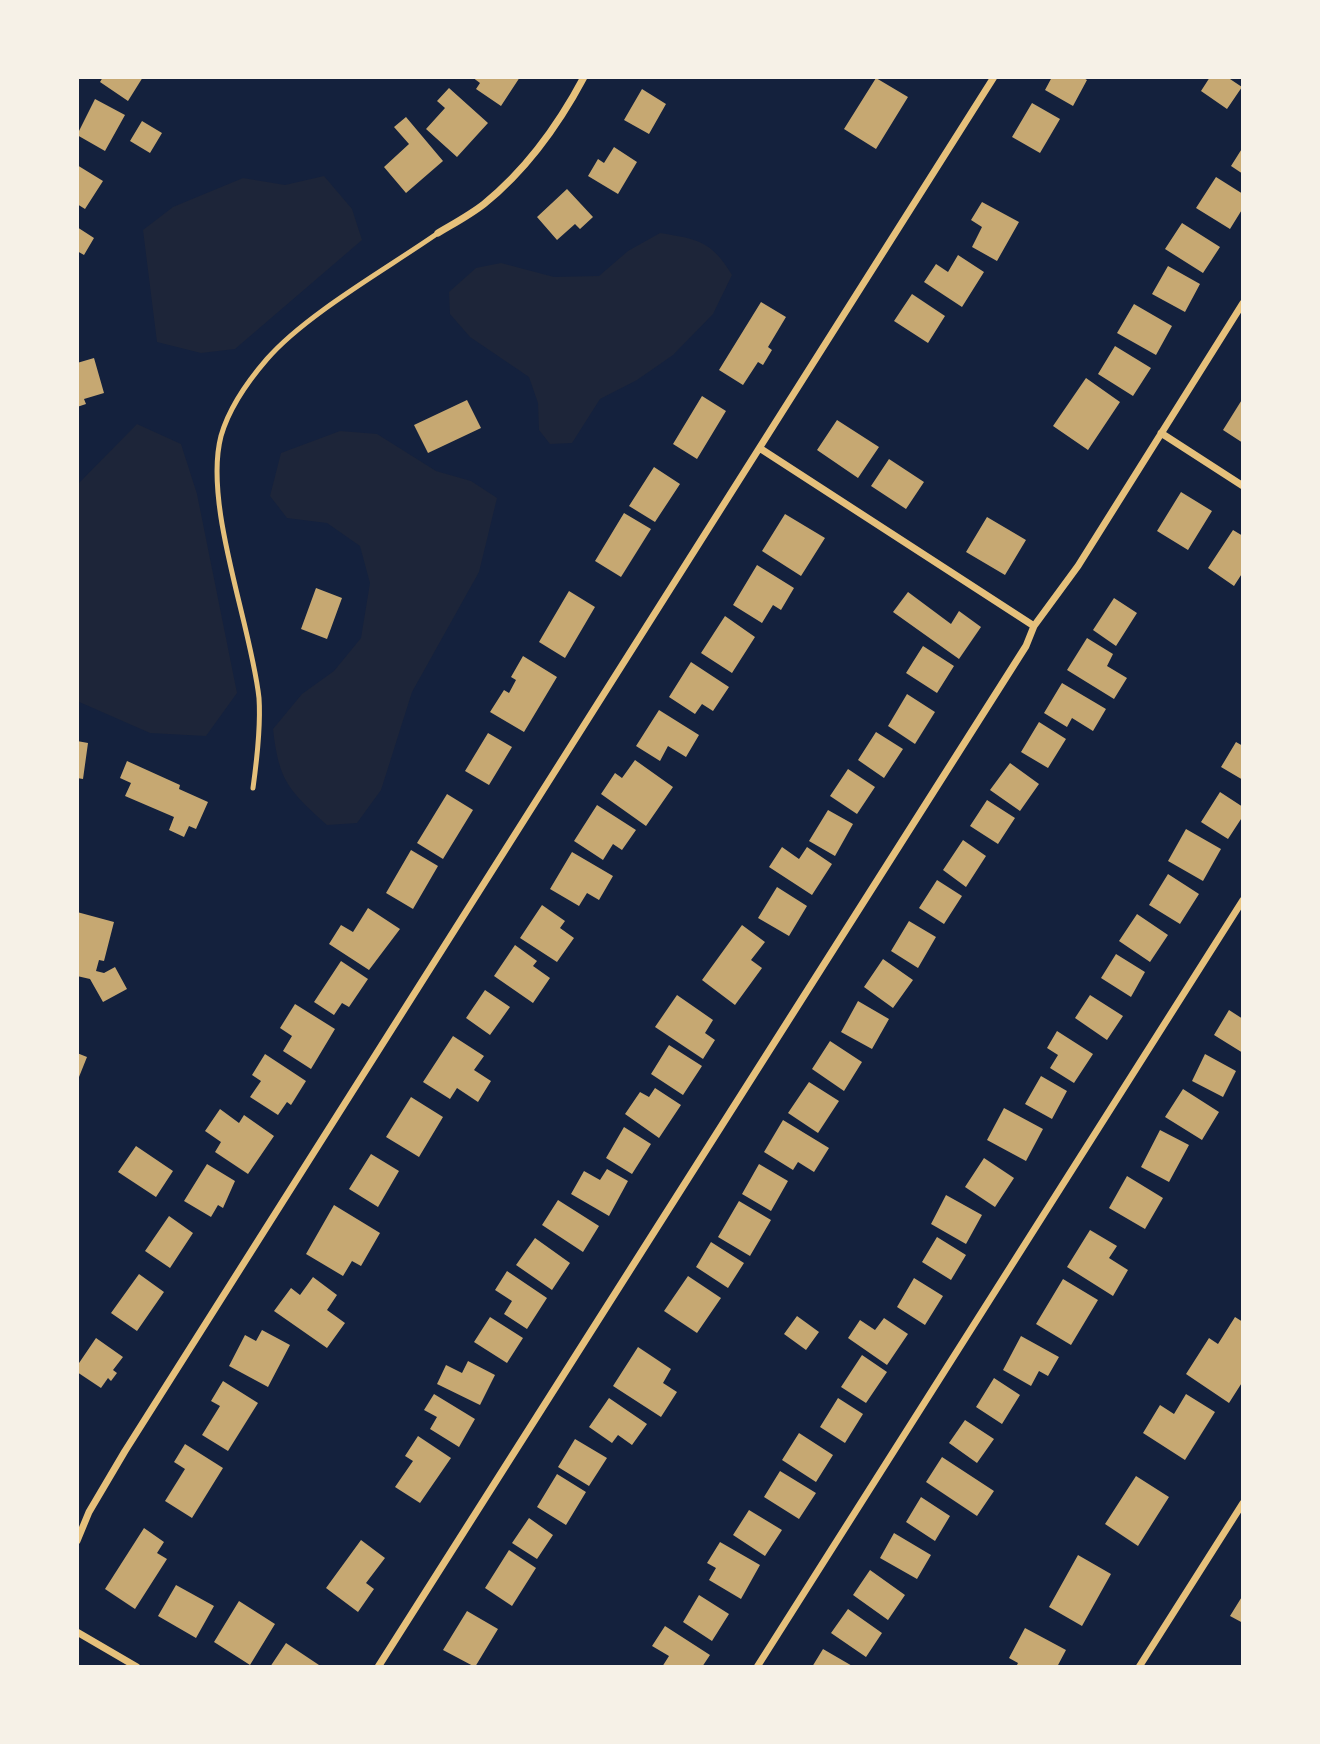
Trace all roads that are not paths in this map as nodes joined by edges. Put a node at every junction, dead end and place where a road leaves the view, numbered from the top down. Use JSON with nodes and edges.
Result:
{"nodes":[{"id":1,"x":584,"y":77,"type":"edge"},
{"id":2,"x":995,"y":77,"type":"edge"},
{"id":3,"x":438,"y":233,"type":"joint"},
{"id":4,"x":1243,"y":303,"type":"edge"},
{"id":5,"x":1161,"y":433,"type":"junction"},
{"id":6,"x":761,"y":449,"type":"junction"},
{"id":7,"x":1243,"y":486,"type":"edge"},
{"id":8,"x":1034,"y":626,"type":"junction"},
{"id":9,"x":253,"y":788,"type":"dead end"},
{"id":10,"x":1243,"y":900,"type":"edge"},
{"id":11,"x":1243,"y":1503,"type":"edge"},
{"id":12,"x":77,"y":1541,"type":"edge"},
{"id":13,"x":77,"y":1632,"type":"edge"},
{"id":14,"x":137,"y":1667,"type":"edge"},
{"id":15,"x":378,"y":1667,"type":"edge"},
{"id":16,"x":757,"y":1667,"type":"edge"},
{"id":17,"x":1139,"y":1667,"type":"edge"}],
"edges":[{"from":1,"to":3,"type":"street"},
{"from":2,"to":6,"type":"street"},
{"from":3,"to":9,"type":"lane"},
{"from":4,"to":5,"type":"street"},
{"from":5,"to":7,"type":"street"},
{"from":5,"to":8,"type":"street"},
{"from":6,"to":8,"type":"street"},
{"from":6,"to":12,"type":"street"},
{"from":8,"to":15,"type":"street"},
{"from":10,"to":16,"type":"street"},
{"from":11,"to":17,"type":"street"},
{"from":13,"to":14,"type":"street"}]}
